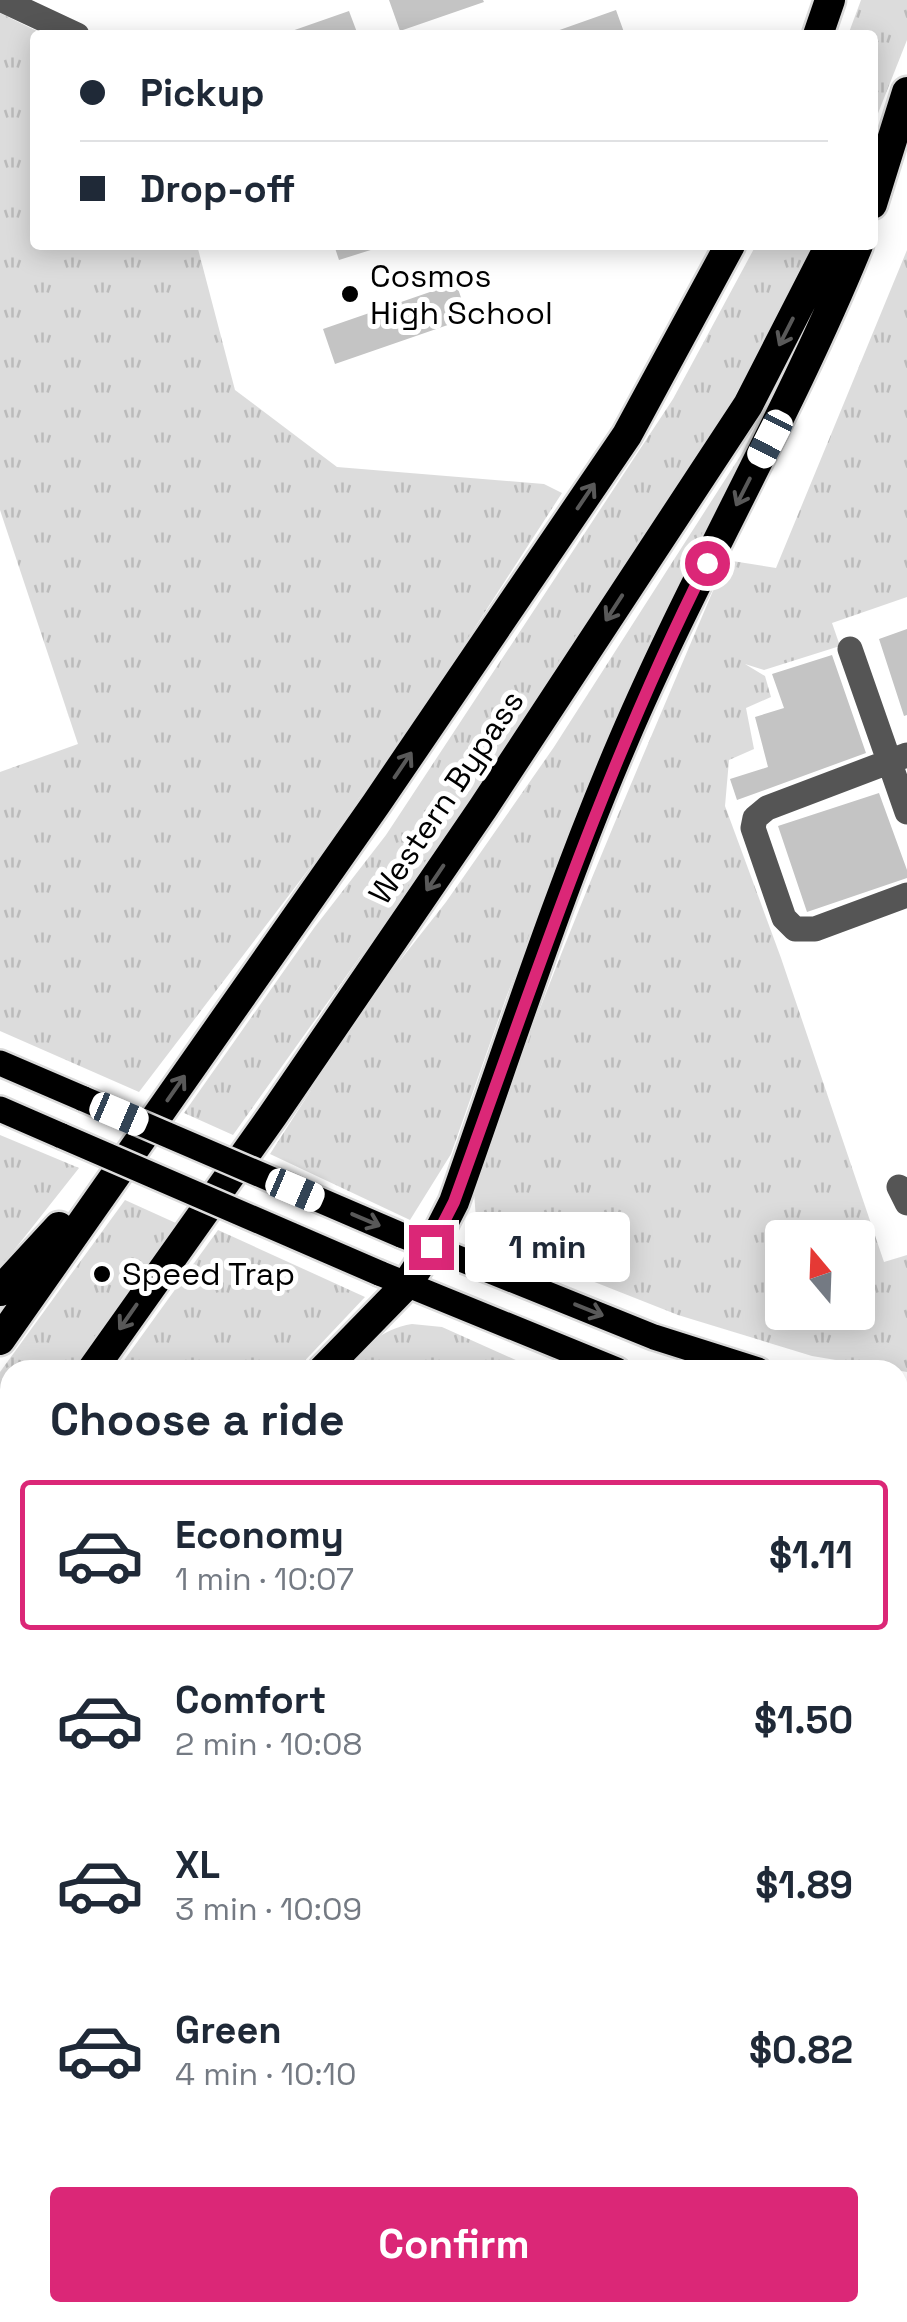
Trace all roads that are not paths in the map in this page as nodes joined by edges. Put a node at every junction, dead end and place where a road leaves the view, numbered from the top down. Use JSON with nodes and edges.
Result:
{"nodes":[{"id":1,"x":2,"y":0,"type":"edge"},
{"id":2,"x":830,"y":0,"type":"edge"},
{"id":3,"x":66,"y":30,"type":"edge"},
{"id":4,"x":820,"y":30,"type":"edge"},
{"id":5,"x":907,"y":91,"type":"edge"},
{"id":6,"x":878,"y":148,"type":"edge"},
{"id":7,"x":878,"y":185,"type":"edge"},
{"id":8,"x":727,"y":250,"type":"edge"},
{"id":9,"x":827,"y":250,"type":"edge"},
{"id":10,"x":856,"y":250,"type":"edge"},
{"id":11,"x":850,"y":649,"type":"dead end"},
{"id":12,"x":897,"y":759,"type":"edge"},
{"id":13,"x":907,"y":812,"type":"edge"},
{"id":14,"x":907,"y":895,"type":"edge"},
{"id":15,"x":0,"y":1063,"type":"edge"},
{"id":16,"x":0,"y":1109,"type":"edge"},
{"id":17,"x":138,"y":1142,"type":"junction"},
{"id":18,"x":431,"y":1247,"type":"junction"},
{"id":19,"x":393,"y":1278,"type":"junction"},
{"id":20,"x":0,"y":1291,"type":"edge"},
{"id":21,"x":0,"y":1340,"type":"edge"},
{"id":22,"x":99,"y":1360,"type":"edge"},
{"id":23,"x":331,"y":1360,"type":"edge"},
{"id":24,"x":594,"y":1360,"type":"edge"},
{"id":25,"x":726,"y":1360,"type":"edge"}],
"edges":[{"from":1,"to":3,"type":"street"},
{"from":2,"to":4,"type":"highway"},
{"from":5,"to":6,"type":"highway"},
{"from":5,"to":7,"type":"highway"},
{"from":17,"to":8,"type":"highway","name":"Western Bypass","one_way":true},
{"from":9,"to":22,"type":"highway","name":"Western Bypass","one_way":true},
{"from":10,"to":18,"type":"highway","one_way":true},
{"from":11,"to":12,"type":"street"},
{"from":12,"to":13,"type":"street"},
{"from":12,"to":14,"type":"street"},
{"from":15,"to":18,"type":"main road","one_way":true,"bridge":true},
{"from":16,"to":19,"type":"main road","bridge":true},
{"from":17,"to":20,"type":"highway"},
{"from":17,"to":21,"type":"highway","name":"Western Bypass"},
{"from":18,"to":19,"type":"highway"},
{"from":18,"to":25,"type":"main road","one_way":true},
{"from":19,"to":23,"type":"highway"},
{"from":19,"to":24,"type":"main road"}]}
